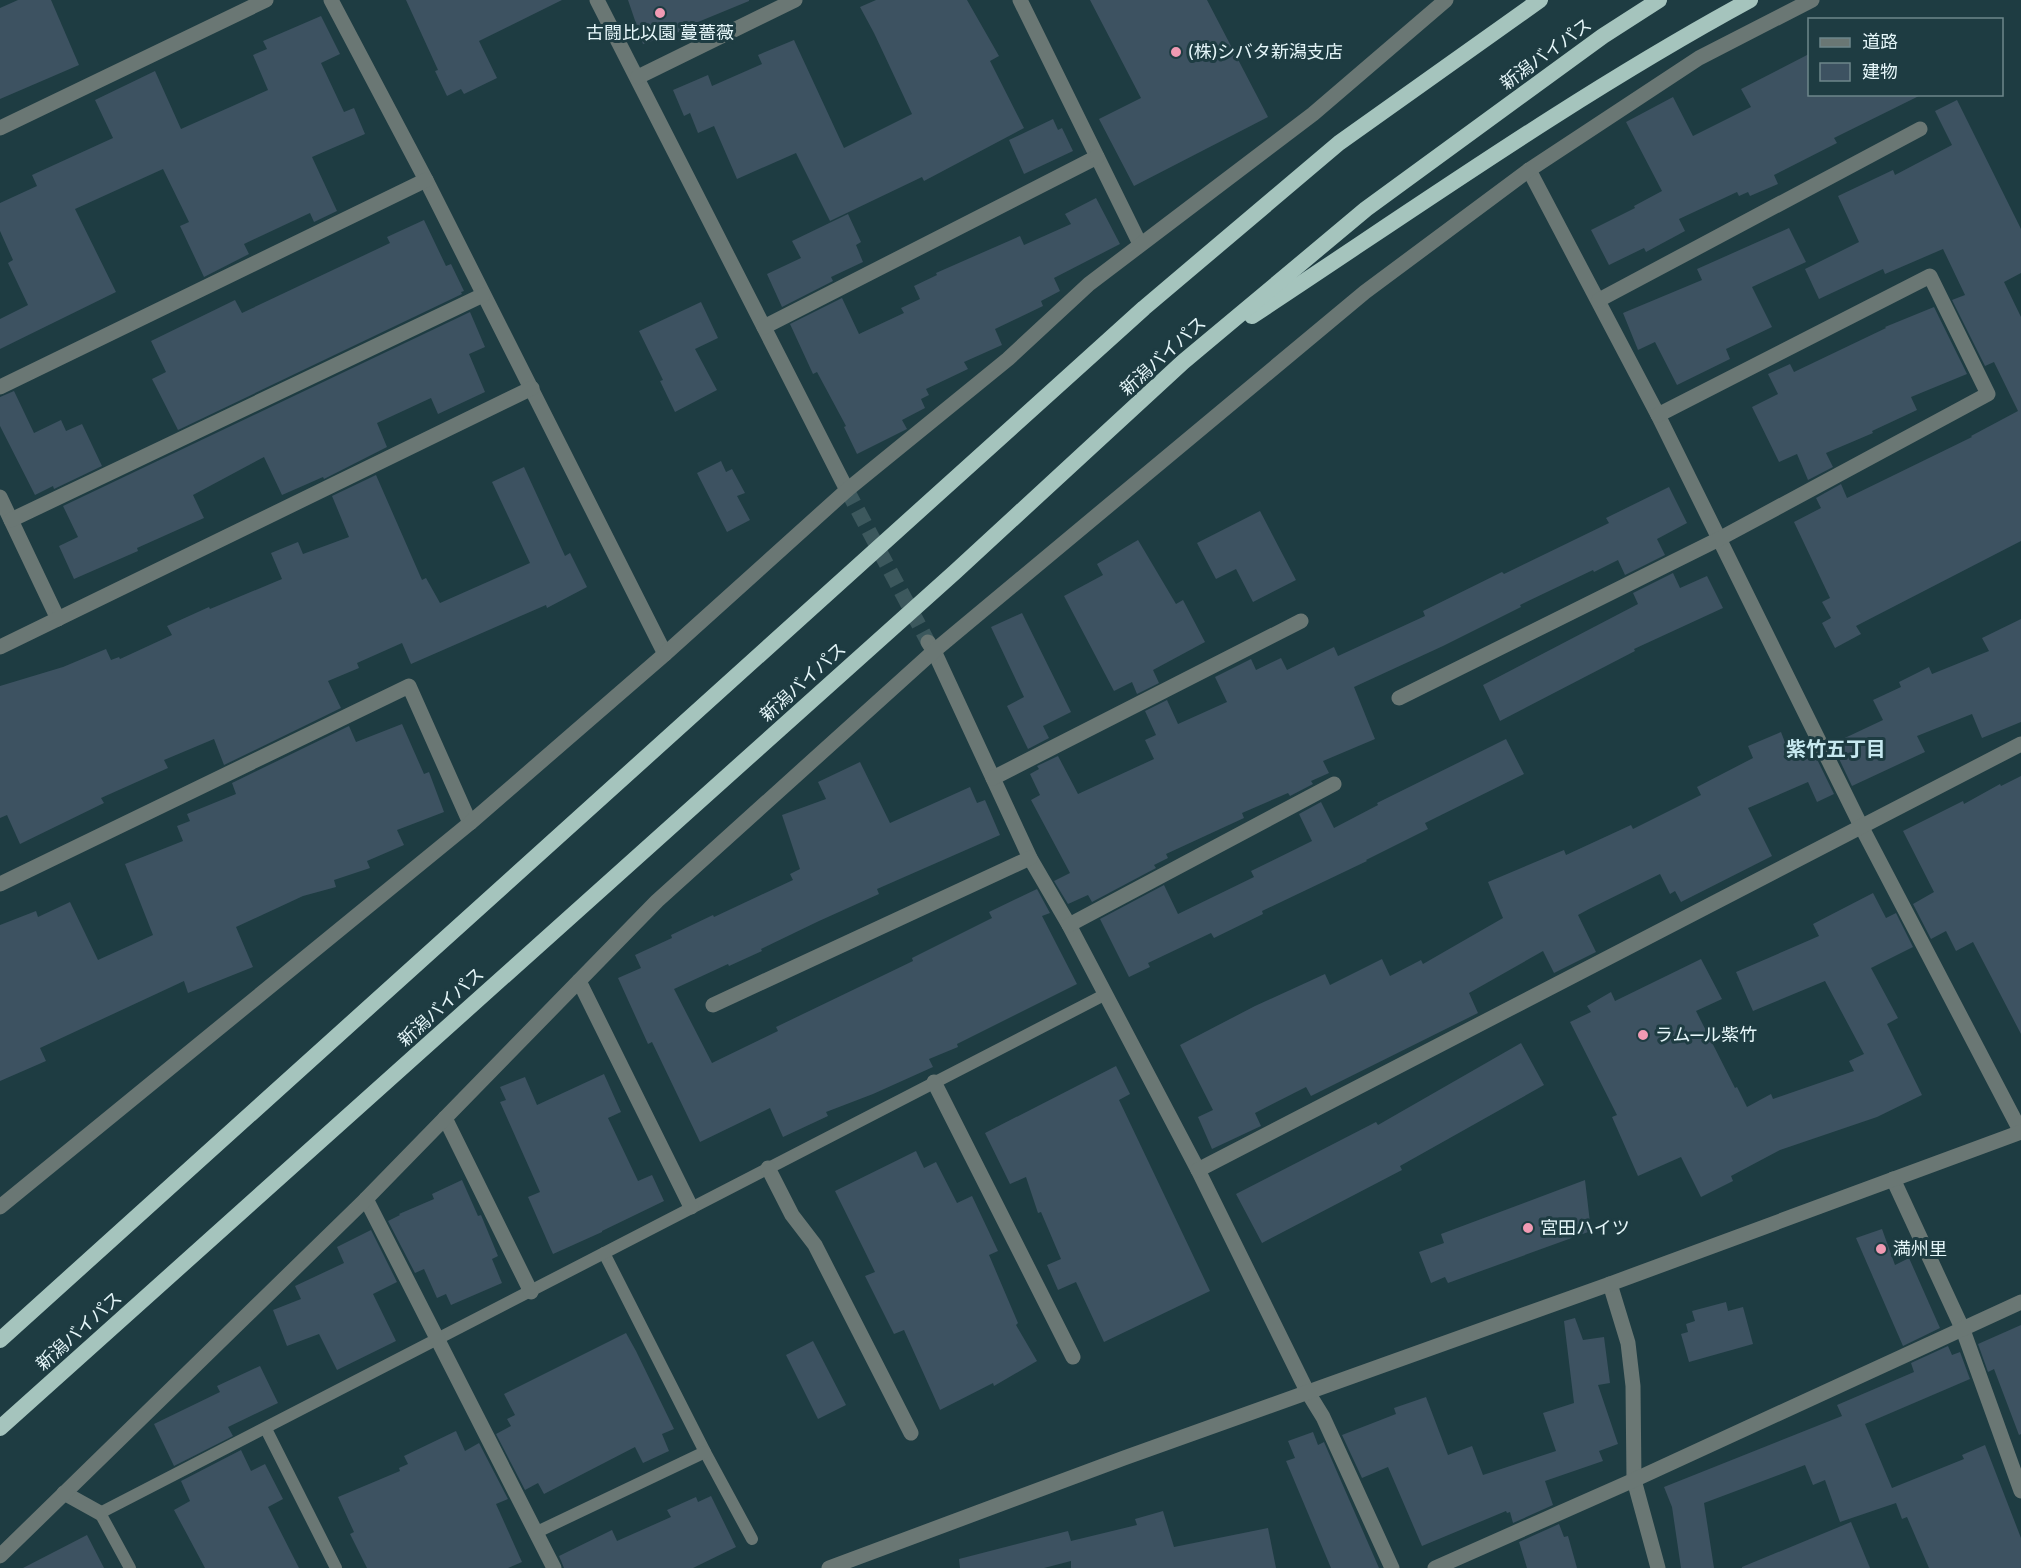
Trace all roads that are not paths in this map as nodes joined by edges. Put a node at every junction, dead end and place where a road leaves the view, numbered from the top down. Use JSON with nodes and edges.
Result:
{"nodes":[{"id":1,"x":266,"y":0,"type":"edge"},
{"id":2,"x":331,"y":0,"type":"edge"},
{"id":3,"x":597,"y":0,"type":"edge"},
{"id":4,"x":795,"y":0,"type":"edge"},
{"id":5,"x":1020,"y":0,"type":"edge"},
{"id":6,"x":1446,"y":0,"type":"edge"},
{"id":7,"x":1540,"y":0,"type":"edge"},
{"id":8,"x":1659,"y":0,"type":"edge"},
{"id":9,"x":1750,"y":0,"type":"edge"},
{"id":10,"x":1812,"y":0,"type":"edge"},
{"id":11,"x":638,"y":77,"type":"junction"},
{"id":12,"x":0,"y":128,"type":"edge"},
{"id":13,"x":1920,"y":129,"type":"dead end"},
{"id":14,"x":1097,"y":157,"type":"junction"},
{"id":15,"x":1529,"y":170,"type":"junction"},
{"id":16,"x":426,"y":180,"type":"junction"},
{"id":17,"x":1140,"y":244,"type":"junction"},
{"id":18,"x":483,"y":295,"type":"junction"},
{"id":19,"x":1599,"y":300,"type":"junction"},
{"id":20,"x":764,"y":327,"type":"junction"},
{"id":21,"x":1183,"y":362,"type":"junction"},
{"id":22,"x":0,"y":387,"type":"edge"},
{"id":23,"x":532,"y":388,"type":"junction"},
{"id":24,"x":1658,"y":414,"type":"junction"},
{"id":25,"x":847,"y":490,"type":"junction"},
{"id":26,"x":0,"y":497,"type":"edge"},
{"id":27,"x":11,"y":520,"type":"junction"},
{"id":28,"x":1719,"y":539,"type":"junction"},
{"id":29,"x":58,"y":619,"type":"junction"},
{"id":30,"x":1301,"y":621,"type":"dead end"},
{"id":31,"x":931,"y":646,"type":"junction"},
{"id":32,"x":0,"y":647,"type":"edge"},
{"id":33,"x":665,"y":654,"type":"junction"},
{"id":34,"x":1399,"y":698,"type":"dead end"},
{"id":35,"x":2021,"y":744,"type":"edge"},
{"id":36,"x":993,"y":778,"type":"junction"},
{"id":37,"x":1334,"y":784,"type":"dead end"},
{"id":38,"x":470,"y":823,"type":"junction"},
{"id":39,"x":1861,"y":826,"type":"junction"},
{"id":40,"x":1030,"y":858,"type":"junction"},
{"id":41,"x":0,"y":884,"type":"edge"},
{"id":42,"x":1069,"y":925,"type":"junction"},
{"id":43,"x":579,"y":981,"type":"junction"},
{"id":44,"x":1104,"y":995,"type":"junction"},
{"id":45,"x":713,"y":1005,"type":"dead end"},
{"id":46,"x":934,"y":1082,"type":"junction"},
{"id":47,"x":445,"y":1118,"type":"junction"},
{"id":48,"x":2021,"y":1132,"type":"edge"},
{"id":49,"x":768,"y":1168,"type":"junction"},
{"id":50,"x":1198,"y":1170,"type":"junction"},
{"id":51,"x":1893,"y":1179,"type":"junction"},
{"id":52,"x":366,"y":1199,"type":"junction"},
{"id":53,"x":0,"y":1207,"type":"edge"},
{"id":54,"x":691,"y":1207,"type":"junction"},
{"id":55,"x":604,"y":1253,"type":"junction"},
{"id":56,"x":1610,"y":1284,"type":"junction"},
{"id":57,"x":531,"y":1292,"type":"junction"},
{"id":58,"x":2021,"y":1302,"type":"edge"},
{"id":59,"x":1962,"y":1330,"type":"junction"},
{"id":60,"x":0,"y":1340,"type":"edge"},
{"id":61,"x":438,"y":1341,"type":"junction"},
{"id":62,"x":1073,"y":1357,"type":"dead end"},
{"id":63,"x":1307,"y":1391,"type":"junction"},
{"id":64,"x":0,"y":1428,"type":"edge"},
{"id":65,"x":266,"y":1429,"type":"junction"},
{"id":66,"x":911,"y":1432,"type":"dead end"},
{"id":67,"x":705,"y":1452,"type":"junction"},
{"id":68,"x":1634,"y":1480,"type":"junction"},
{"id":69,"x":2021,"y":1491,"type":"edge"},
{"id":70,"x":64,"y":1493,"type":"junction"},
{"id":71,"x":100,"y":1514,"type":"junction"},
{"id":72,"x":537,"y":1532,"type":"junction"},
{"id":73,"x":752,"y":1539,"type":"dead end"},
{"id":74,"x":0,"y":1556,"type":"edge"},
{"id":75,"x":130,"y":1568,"type":"edge"},
{"id":76,"x":336,"y":1568,"type":"edge"},
{"id":77,"x":554,"y":1568,"type":"edge"},
{"id":78,"x":829,"y":1568,"type":"edge"},
{"id":79,"x":1392,"y":1568,"type":"edge"},
{"id":80,"x":1435,"y":1568,"type":"edge"},
{"id":81,"x":1658,"y":1568,"type":"edge"}],
"edges":[{"from":1,"to":12,"type":"street"},
{"from":2,"to":16,"type":"street"},
{"from":3,"to":11,"type":"street"},
{"from":4,"to":11,"type":"street"},
{"from":5,"to":14,"type":"street"},
{"from":6,"to":17,"type":"street"},
{"from":7,"to":60,"type":"highway"},
{"from":8,"to":21,"type":"highway","name":"新潟バイパス"},
{"from":9,"to":21,"type":"highway"},
{"from":10,"to":15,"type":"street"},
{"from":11,"to":20,"type":"street"},
{"from":13,"to":19,"type":"street"},
{"from":14,"to":17,"type":"street"},
{"from":14,"to":20,"type":"street"},
{"from":15,"to":19,"type":"street"},
{"from":15,"to":31,"type":"street"},
{"from":16,"to":18,"type":"street"},
{"from":16,"to":22,"type":"street"},
{"from":17,"to":25,"type":"street"},
{"from":18,"to":23,"type":"street"},
{"from":18,"to":27,"type":"street"},
{"from":19,"to":24,"type":"street"},
{"from":20,"to":25,"type":"street"},
{"from":21,"to":64,"type":"highway","name":"新潟バイパス"},
{"from":23,"to":29,"type":"street"},
{"from":23,"to":33,"type":"street"},
{"from":24,"to":28,"type":"street"},
{"from":24,"to":28,"type":"street"},
{"from":25,"to":33,"type":"street"},
{"from":26,"to":27,"type":"street"},
{"from":27,"to":29,"type":"street"},
{"from":28,"to":34,"type":"street"},
{"from":28,"to":39,"type":"street"},
{"from":29,"to":32,"type":"street"},
{"from":30,"to":36,"type":"street"},
{"from":31,"to":36,"type":"street"},
{"from":31,"to":43,"type":"street"},
{"from":33,"to":38,"type":"street"},
{"from":35,"to":39,"type":"street"},
{"from":36,"to":40,"type":"street"},
{"from":37,"to":42,"type":"street"},
{"from":38,"to":41,"type":"street"},
{"from":38,"to":53,"type":"street"},
{"from":39,"to":48,"type":"street"},
{"from":39,"to":50,"type":"street"},
{"from":40,"to":42,"type":"street"},
{"from":40,"to":45,"type":"street"},
{"from":42,"to":44,"type":"street"},
{"from":43,"to":47,"type":"street"},
{"from":43,"to":54,"type":"street"},
{"from":44,"to":46,"type":"lane"},
{"from":44,"to":50,"type":"street"},
{"from":46,"to":49,"type":"lane"},
{"from":46,"to":62,"type":"street"},
{"from":47,"to":52,"type":"street"},
{"from":47,"to":57,"type":"street"},
{"from":48,"to":51,"type":"street"},
{"from":49,"to":54,"type":"lane"},
{"from":49,"to":66,"type":"street"},
{"from":50,"to":63,"type":"street"},
{"from":51,"to":56,"type":"street"},
{"from":51,"to":59,"type":"street"},
{"from":52,"to":61,"type":"street"},
{"from":52,"to":70,"type":"street"},
{"from":54,"to":55,"type":"lane"},
{"from":55,"to":57,"type":"lane"},
{"from":55,"to":67,"type":"lane"},
{"from":56,"to":63,"type":"street"},
{"from":56,"to":68,"type":"street"},
{"from":57,"to":61,"type":"lane"},
{"from":58,"to":59,"type":"street"},
{"from":59,"to":68,"type":"street"},
{"from":59,"to":69,"type":"street"},
{"from":61,"to":65,"type":"lane"},
{"from":61,"to":72,"type":"street"},
{"from":63,"to":78,"type":"street"},
{"from":63,"to":79,"type":"street"},
{"from":65,"to":71,"type":"lane"},
{"from":65,"to":76,"type":"lane"},
{"from":67,"to":72,"type":"lane"},
{"from":67,"to":73,"type":"lane"},
{"from":68,"to":80,"type":"street"},
{"from":68,"to":81,"type":"street"},
{"from":70,"to":71,"type":"street"},
{"from":70,"to":74,"type":"street"},
{"from":71,"to":75,"type":"lane"},
{"from":72,"to":77,"type":"street"}]}
